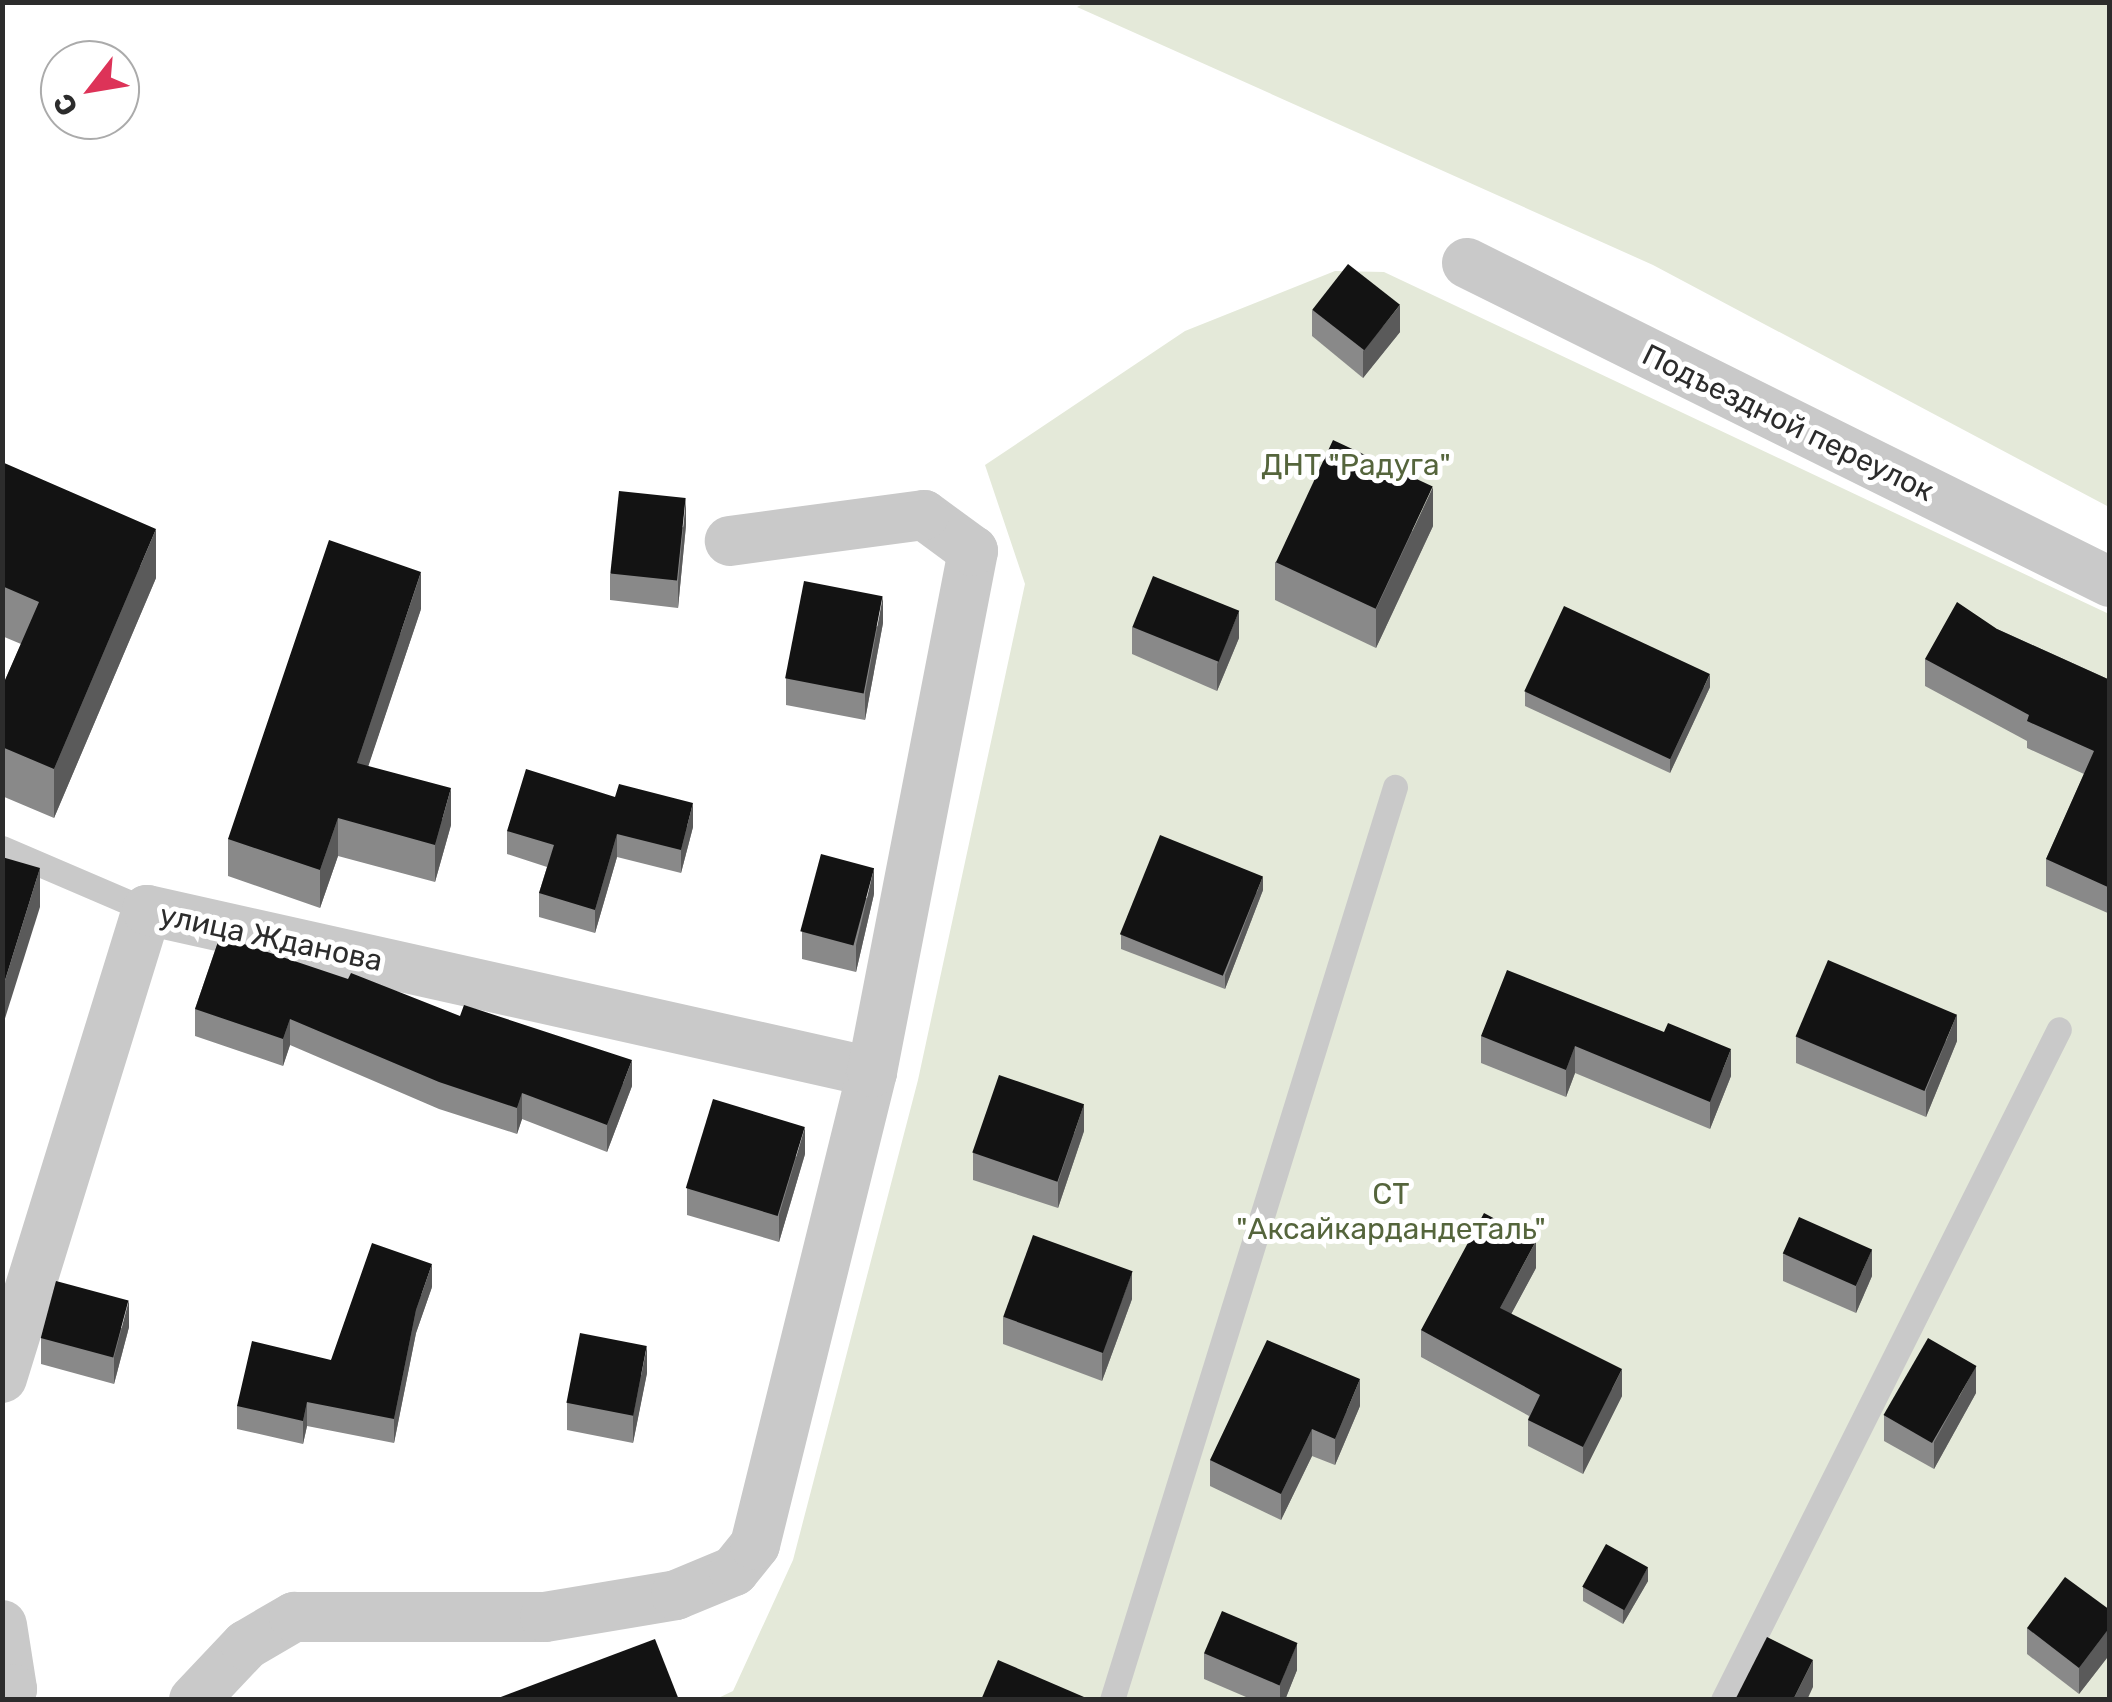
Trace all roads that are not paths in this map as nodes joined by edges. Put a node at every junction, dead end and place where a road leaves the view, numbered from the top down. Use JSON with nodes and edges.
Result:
{"nodes":[{"id":1,"x":1467,"y":263,"type":"dead end"},
{"id":2,"x":730,"y":541,"type":"dead end"},
{"id":3,"x":2110,"y":582,"type":"edge"},
{"id":4,"x":1395,"y":786,"type":"dead end"},
{"id":5,"x":2,"y":848,"type":"edge"},
{"id":6,"x":147,"y":910,"type":"junction"},
{"id":7,"x":2059,"y":1029,"type":"dead end"},
{"id":8,"x":872,"y":1072,"type":"junction"},
{"id":9,"x":2,"y":1378,"type":"edge"},
{"id":10,"x":2,"y":1625,"type":"edge"},
{"id":11,"x":4,"y":1700,"type":"edge"},
{"id":12,"x":194,"y":1700,"type":"edge"},
{"id":13,"x":1112,"y":1700,"type":"edge"},
{"id":14,"x":1723,"y":1700,"type":"edge"}],
"edges":[{"from":1,"to":3,"type":"street","name":"Подъездной переулок"},
{"from":2,"to":8,"type":"street"},
{"from":4,"to":13,"type":"lane"},
{"from":5,"to":6,"type":"lane"},
{"from":6,"to":8,"type":"street","name":"улица Жданова"},
{"from":6,"to":9,"type":"street","name":"улица Жданова"},
{"from":7,"to":14,"type":"lane"},
{"from":8,"to":12,"type":"street"},
{"from":10,"to":11,"type":"street"}]}
